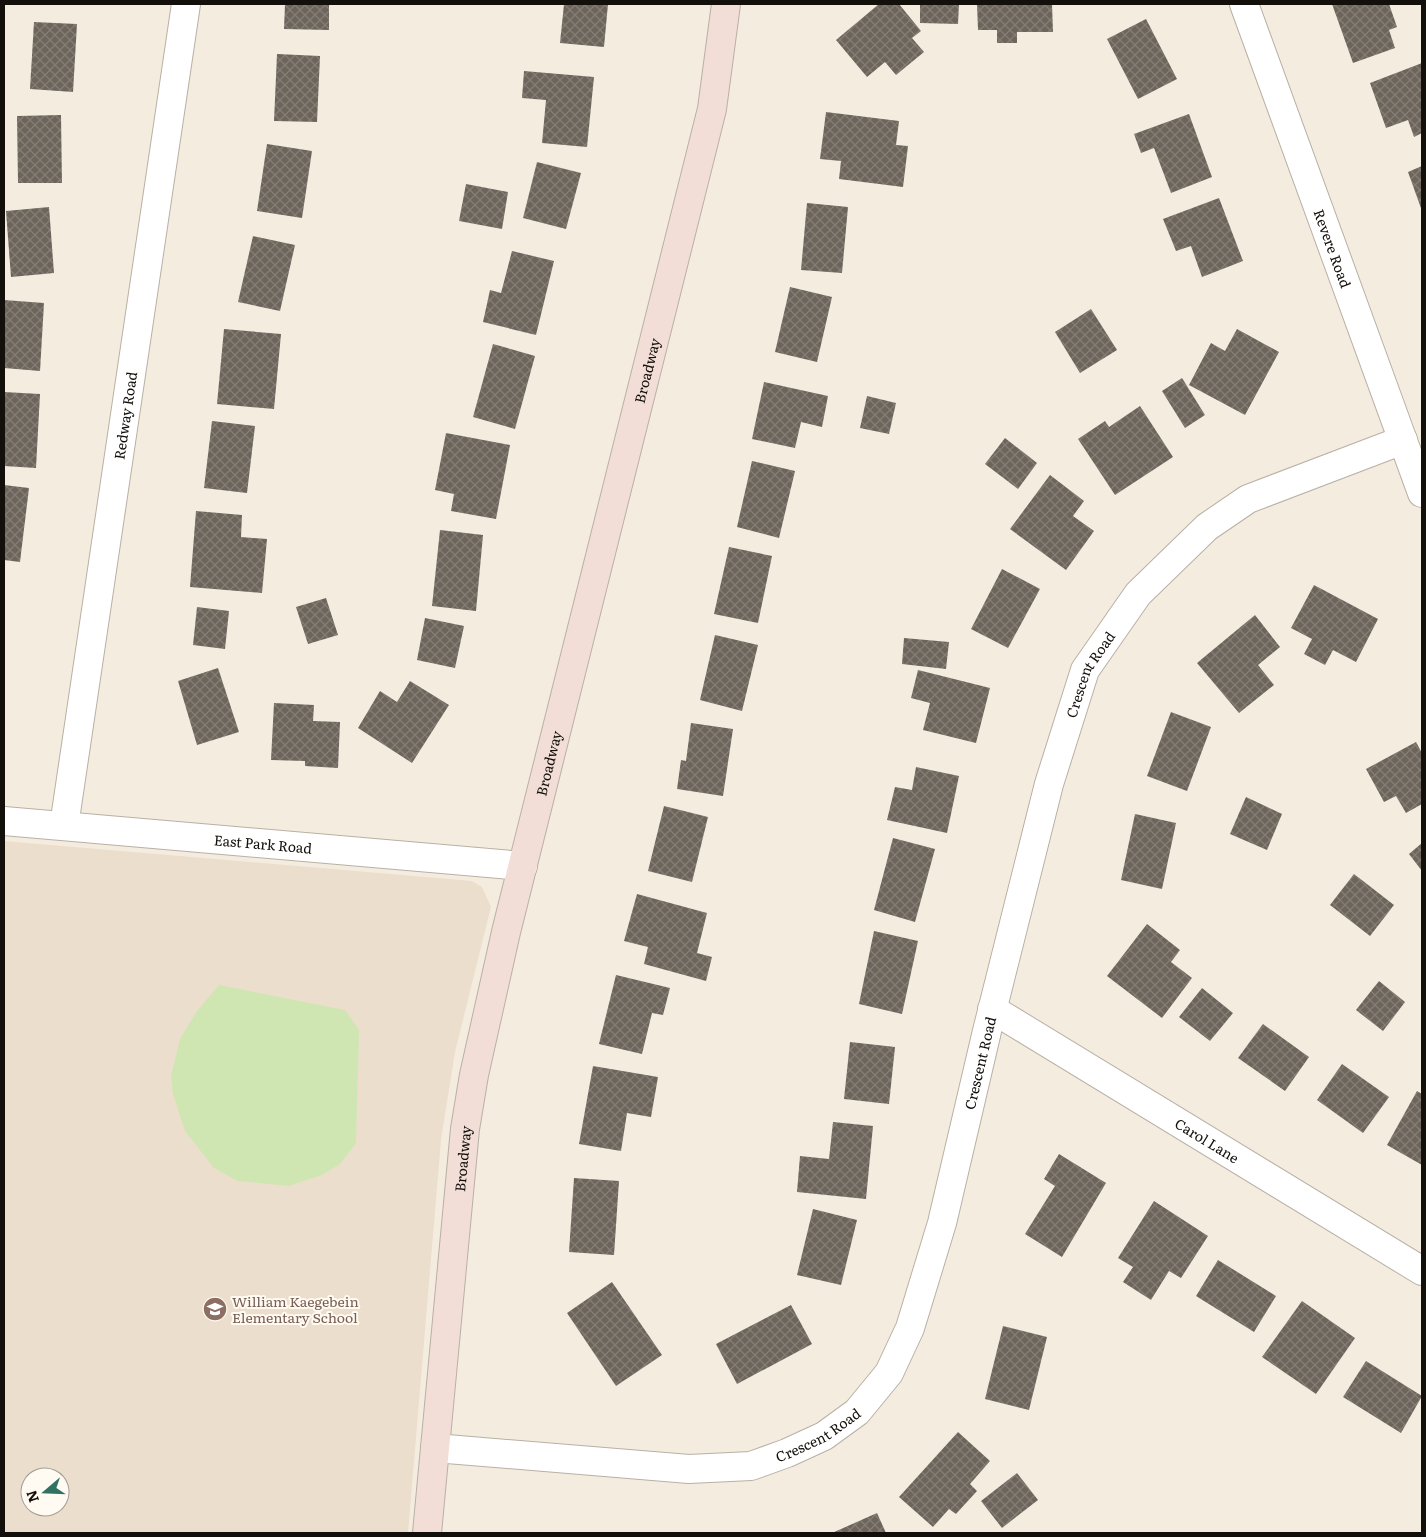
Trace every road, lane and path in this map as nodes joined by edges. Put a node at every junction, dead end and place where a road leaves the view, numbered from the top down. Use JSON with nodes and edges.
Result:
{"nodes":[{"id":1,"x":186,"y":4,"type":"edge"},
{"id":2,"x":726,"y":4,"type":"edge"},
{"id":3,"x":1244,"y":4,"type":"edge"},
{"id":4,"x":1403,"y":440,"type":"junction"},
{"id":5,"x":1422,"y":493,"type":"edge"},
{"id":6,"x":4,"y":821,"type":"edge"},
{"id":7,"x":64,"y":826,"type":"junction"},
{"id":8,"x":522,"y":866,"type":"junction"},
{"id":9,"x":992,"y":1009,"type":"junction"},
{"id":10,"x":1422,"y":1271,"type":"edge"},
{"id":11,"x":435,"y":1448,"type":"junction"},
{"id":12,"x":427,"y":1533,"type":"edge"}],
"edges":[{"from":1,"to":7,"type":"street","name":"Redway Road"},
{"from":2,"to":8,"type":"street","name":"Broadway"},
{"from":3,"to":4,"type":"street","name":"Revere Road"},
{"from":4,"to":5,"type":"street","name":"Revere Road"},
{"from":4,"to":9,"type":"street","name":"Crescent Road"},
{"from":6,"to":7,"type":"street","name":"East Park Road"},
{"from":7,"to":8,"type":"street","name":"East Park Road"},
{"from":8,"to":11,"type":"street","name":"Broadway"},
{"from":9,"to":10,"type":"street","name":"Carol Lane"},
{"from":9,"to":11,"type":"street","name":"Crescent Road"},
{"from":11,"to":12,"type":"street","name":"Broadway"}]}
